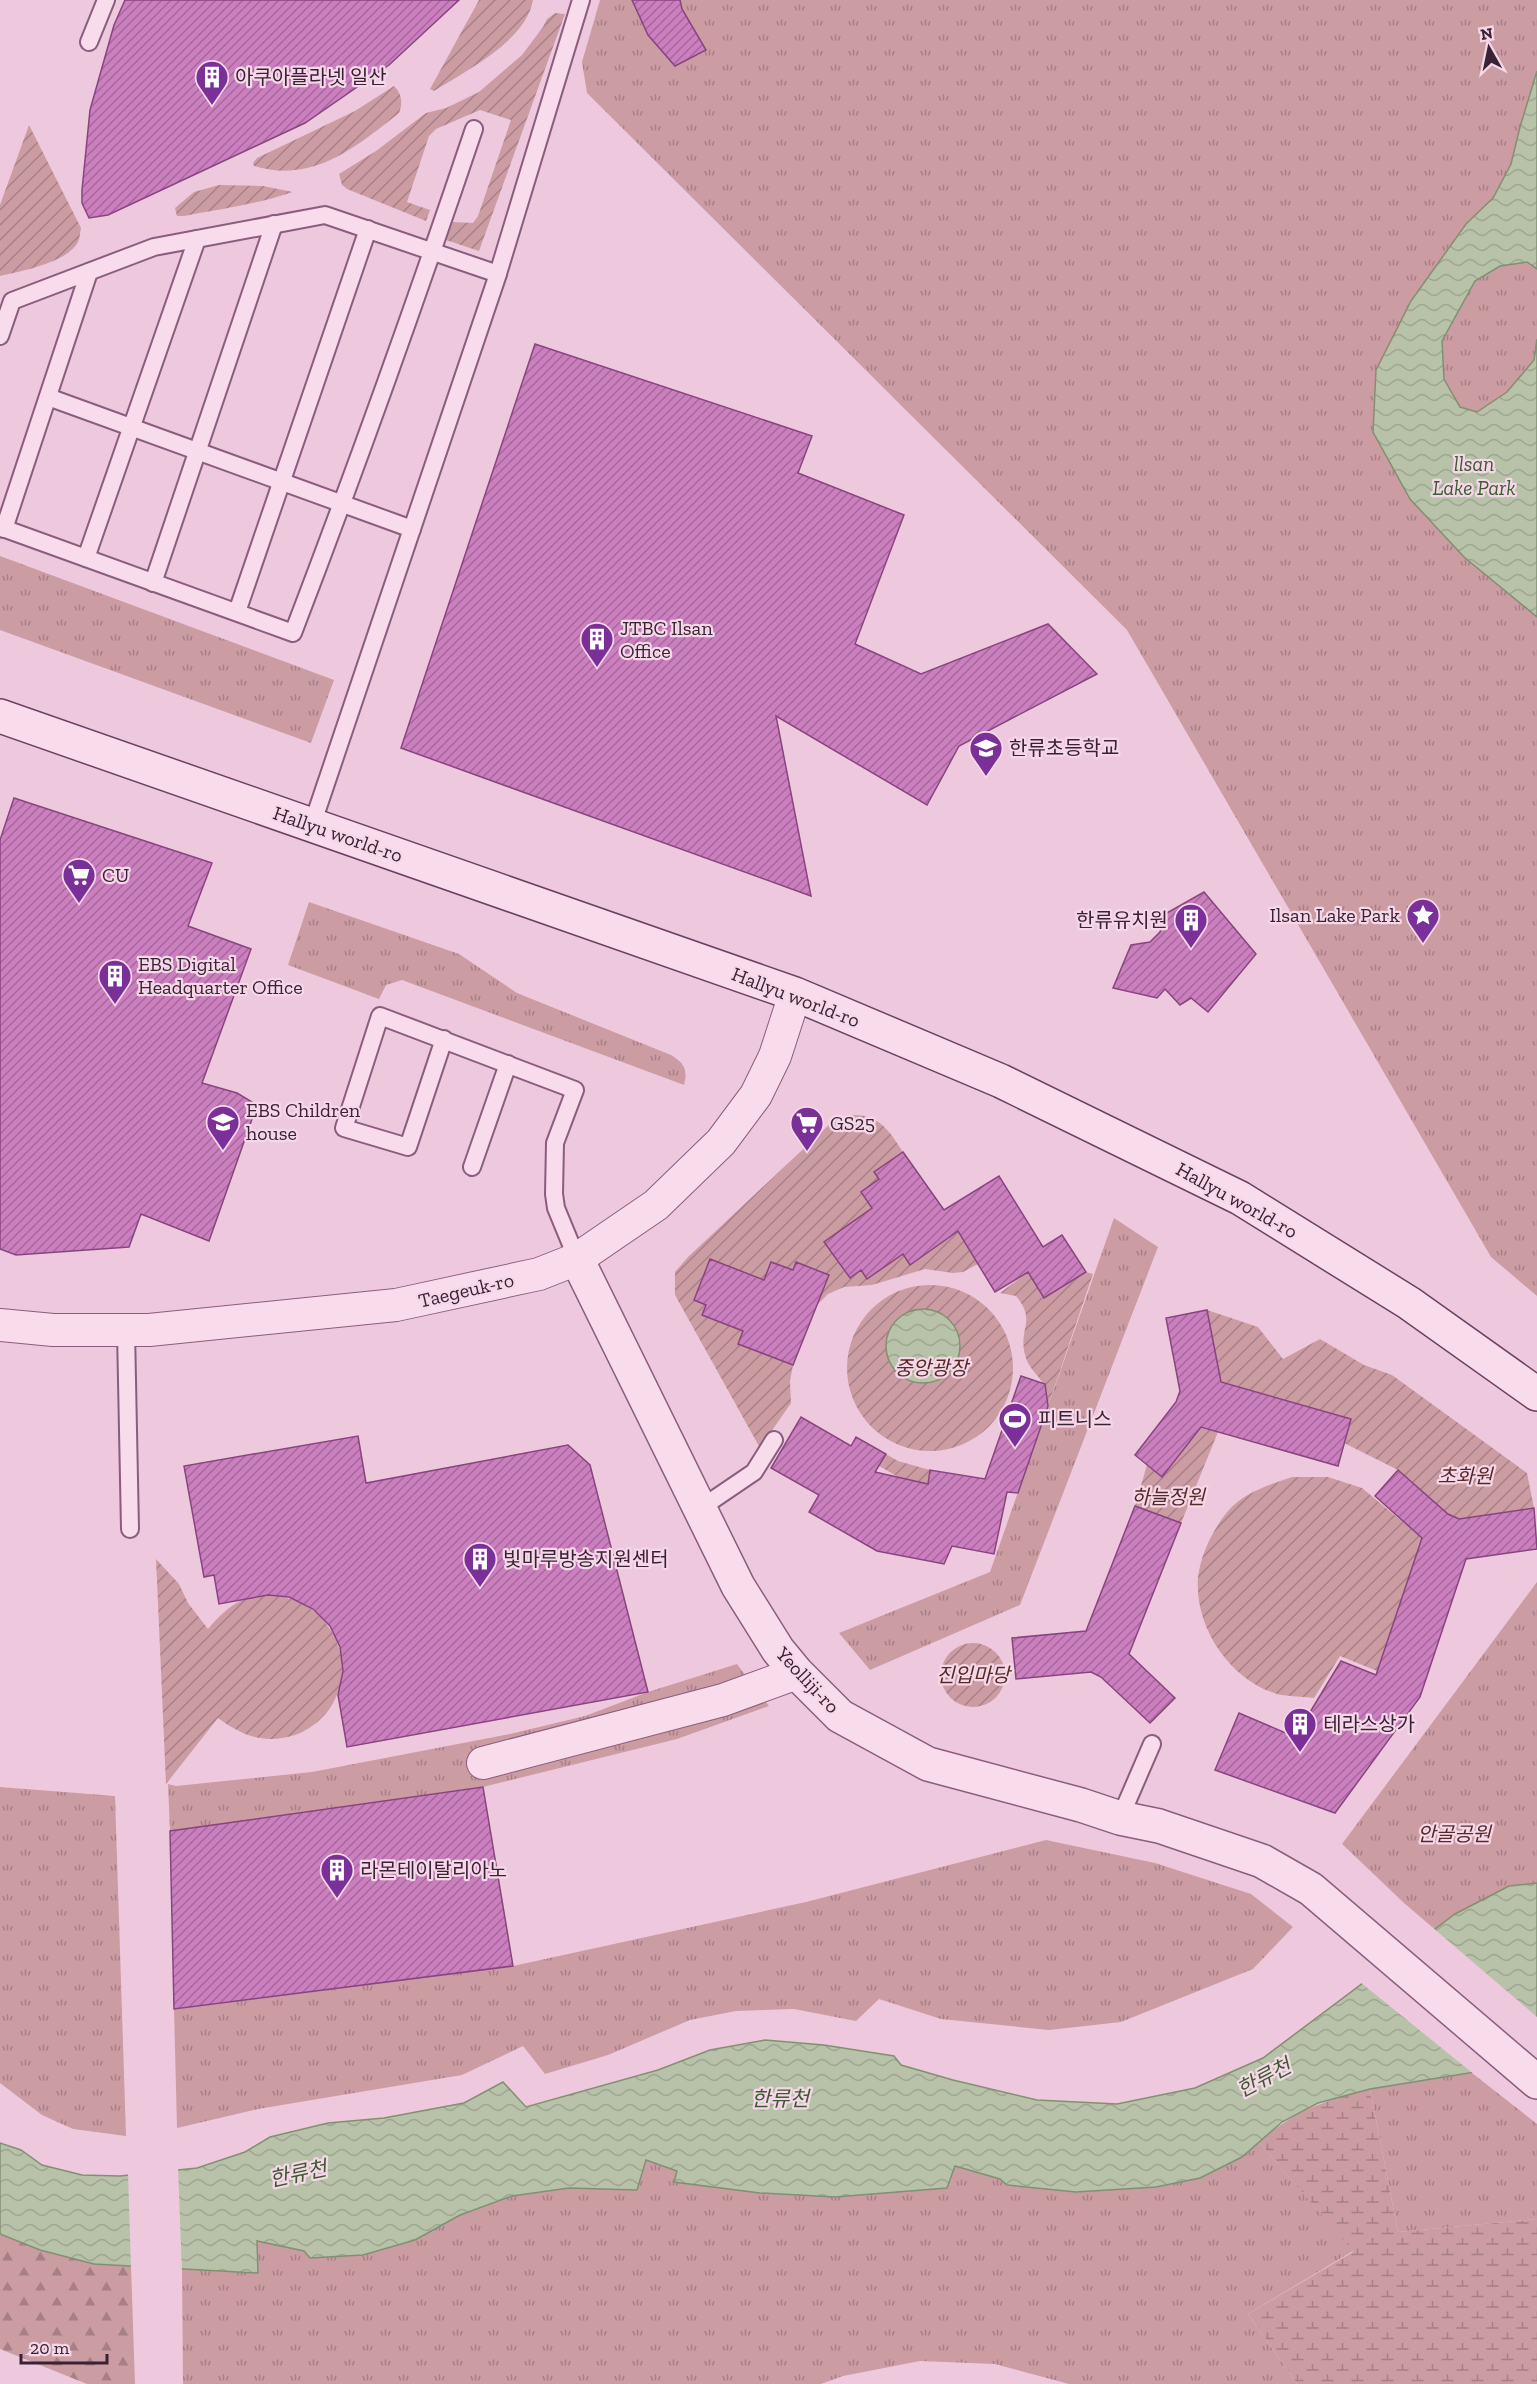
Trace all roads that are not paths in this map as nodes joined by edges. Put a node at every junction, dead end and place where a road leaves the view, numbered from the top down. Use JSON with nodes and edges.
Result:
{"nodes":[{"id":1,"x":106,"y":0,"type":"edge"},
{"id":2,"x":581,"y":0,"type":"edge"},
{"id":3,"x":89,"y":42,"type":"dead end"},
{"id":4,"x":474,"y":129,"type":"dead end"},
{"id":5,"x":274,"y":224,"type":"junction"},
{"id":6,"x":368,"y":229,"type":"junction"},
{"id":7,"x":197,"y":239,"type":"junction"},
{"id":8,"x":434,"y":251,"type":"junction"},
{"id":9,"x":89,"y":272,"type":"junction"},
{"id":10,"x":498,"y":274,"type":"junction"},
{"id":11,"x":0,"y":336,"type":"edge"},
{"id":12,"x":48,"y":397,"type":"junction"},
{"id":13,"x":132,"y":428,"type":"junction"},
{"id":14,"x":198,"y":452,"type":"junction"},
{"id":15,"x":281,"y":482,"type":"junction"},
{"id":16,"x":342,"y":504,"type":"junction"},
{"id":17,"x":2,"y":528,"type":"edge"},
{"id":18,"x":412,"y":530,"type":"junction"},
{"id":19,"x":86,"y":558,"type":"junction"},
{"id":20,"x":153,"y":582,"type":"junction"},
{"id":21,"x":237,"y":612,"type":"junction"},
{"id":22,"x":0,"y":716,"type":"edge"},
{"id":23,"x":312,"y":825,"type":"junction"},
{"id":24,"x":795,"y":994,"type":"junction"},
{"id":25,"x":444,"y":1040,"type":"junction"},
{"id":26,"x":508,"y":1064,"type":"junction"},
{"id":27,"x":472,"y":1167,"type":"dead end"},
{"id":28,"x":577,"y":1260,"type":"junction"},
{"id":29,"x":0,"y":1325,"type":"edge"},
{"id":30,"x":126,"y":1330,"type":"junction"},
{"id":31,"x":1537,"y":1394,"type":"edge"},
{"id":32,"x":774,"y":1440,"type":"dead end"},
{"id":33,"x":700,"y":1508,"type":"junction"},
{"id":34,"x":130,"y":1529,"type":"dead end"},
{"id":35,"x":797,"y":1673,"type":"junction"},
{"id":36,"x":1152,"y":1744,"type":"dead end"},
{"id":37,"x":483,"y":1763,"type":"dead end"},
{"id":38,"x":1120,"y":1818,"type":"junction"},
{"id":39,"x":1537,"y":2082,"type":"edge"}],
"edges":[{"from":1,"to":3,"type":"lane"},
{"from":2,"to":10,"type":"lane"},
{"from":4,"to":8,"type":"lane"},
{"from":5,"to":6,"type":"lane"},
{"from":5,"to":7,"type":"lane"},
{"from":5,"to":14,"type":"lane"},
{"from":6,"to":8,"type":"lane"},
{"from":6,"to":15,"type":"lane"},
{"from":7,"to":9,"type":"lane"},
{"from":7,"to":13,"type":"lane"},
{"from":8,"to":10,"type":"lane"},
{"from":8,"to":16,"type":"lane"},
{"from":9,"to":11,"type":"lane"},
{"from":9,"to":12,"type":"lane"},
{"from":10,"to":18,"type":"lane"},
{"from":12,"to":13,"type":"lane"},
{"from":12,"to":17,"type":"lane"},
{"from":13,"to":14,"type":"lane"},
{"from":13,"to":19,"type":"lane"},
{"from":14,"to":15,"type":"lane"},
{"from":14,"to":20,"type":"lane"},
{"from":15,"to":16,"type":"lane"},
{"from":15,"to":21,"type":"lane"},
{"from":16,"to":18,"type":"lane"},
{"from":16,"to":21,"type":"lane"},
{"from":17,"to":19,"type":"lane"},
{"from":18,"to":23,"type":"lane"},
{"from":19,"to":20,"type":"lane"},
{"from":20,"to":21,"type":"lane"},
{"from":22,"to":23,"type":"main road","name":"Hallyu world-ro"},
{"from":23,"to":24,"type":"main road","name":"Hallyu world-ro"},
{"from":24,"to":28,"type":"street","name":"Taegeuk-ro"},
{"from":24,"to":31,"type":"main road","name":"Hallyu world-ro"},
{"from":25,"to":25,"type":"lane"},
{"from":25,"to":26,"type":"lane"},
{"from":26,"to":27,"type":"lane"},
{"from":26,"to":28,"type":"lane"},
{"from":28,"to":30,"type":"street","name":"Taegeuk-ro"},
{"from":28,"to":33,"type":"main road","name":"Yeolliji-ro"},
{"from":29,"to":30,"type":"street","name":"Taegeuk-ro"},
{"from":30,"to":34,"type":"lane"},
{"from":32,"to":33,"type":"lane"},
{"from":33,"to":35,"type":"main road","name":"Yeolliji-ro"},
{"from":35,"to":37,"type":"street"},
{"from":35,"to":38,"type":"main road","name":"Yeolliji-ro"},
{"from":36,"to":38,"type":"lane"},
{"from":38,"to":39,"type":"main road","name":"Yeolliji-ro"}]}
